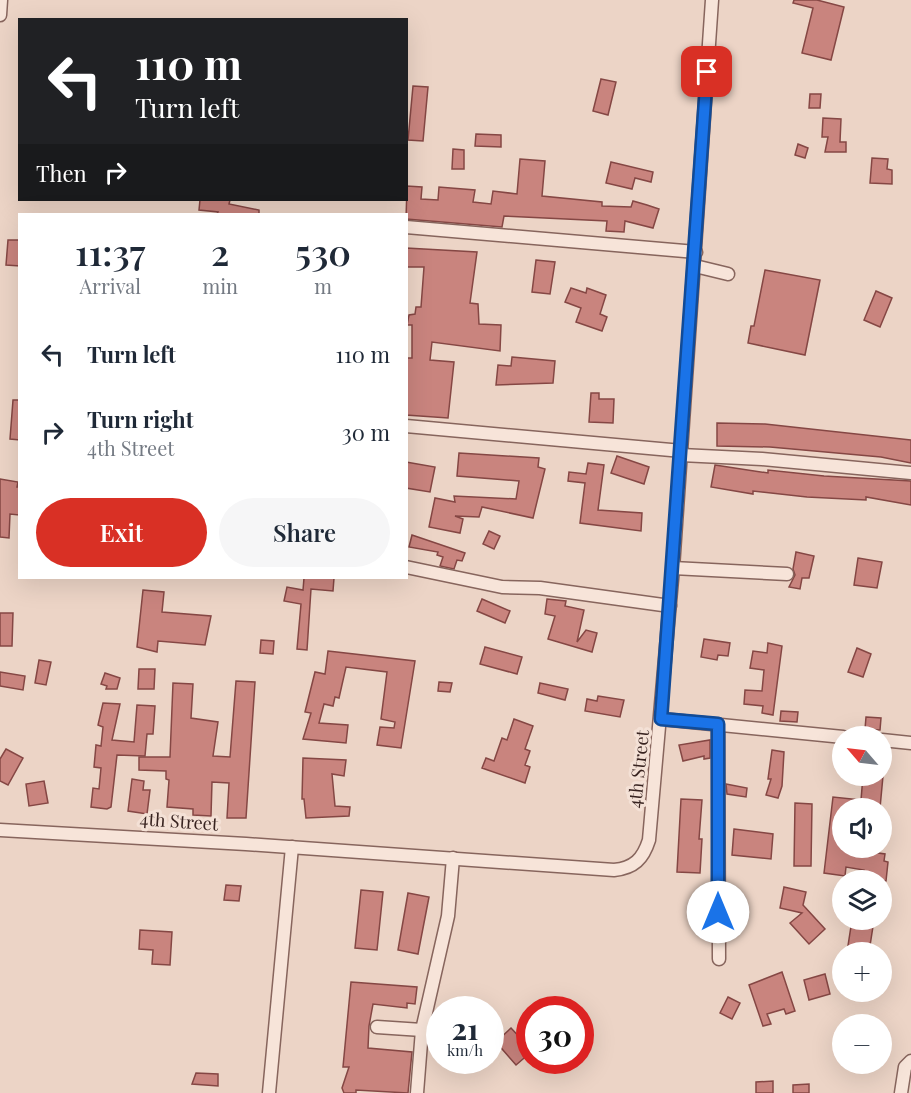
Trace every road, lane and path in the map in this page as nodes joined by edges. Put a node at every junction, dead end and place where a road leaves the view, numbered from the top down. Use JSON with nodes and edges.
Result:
{"nodes":[{"id":1,"x":1,"y":0,"type":"edge"},
{"id":2,"x":712,"y":0,"type":"edge"},
{"id":3,"x":0,"y":15,"type":"edge"},
{"id":4,"x":408,"y":227,"type":"edge"},
{"id":5,"x":696,"y":252,"type":"junction"},
{"id":6,"x":695,"y":266,"type":"junction"},
{"id":7,"x":728,"y":274,"type":"dead end"},
{"id":8,"x":408,"y":426,"type":"edge"},
{"id":9,"x":682,"y":453,"type":"junction"},
{"id":10,"x":911,"y":473,"type":"edge"},
{"id":11,"x":408,"y":567,"type":"edge"},
{"id":12,"x":673,"y":568,"type":"junction"},
{"id":13,"x":787,"y":574,"type":"dead end"},
{"id":14,"x":670,"y":606,"type":"junction"},
{"id":15,"x":661,"y":719,"type":"junction"},
{"id":16,"x":718,"y":724,"type":"junction"},
{"id":17,"x":832,"y":736,"type":"edge"},
{"id":18,"x":892,"y":741,"type":"edge"},
{"id":19,"x":911,"y":743,"type":"edge"},
{"id":20,"x":0,"y":830,"type":"edge"},
{"id":21,"x":292,"y":847,"type":"junction"},
{"id":22,"x":453,"y":858,"type":"junction"},
{"id":23,"x":719,"y":959,"type":"dead end"},
{"id":24,"x":377,"y":1027,"type":"dead end"},
{"id":25,"x":422,"y":1030,"type":"junction"},
{"id":26,"x":911,"y":1061,"type":"edge"},
{"id":27,"x":269,"y":1093,"type":"edge"},
{"id":28,"x":417,"y":1093,"type":"edge"},
{"id":29,"x":901,"y":1093,"type":"edge"}],
"edges":[{"from":1,"to":3,"type":"street"},
{"from":2,"to":5,"type":"street","name":"4th Street"},
{"from":4,"to":5,"type":"street"},
{"from":5,"to":6,"type":"street","name":"4th Street"},
{"from":6,"to":7,"type":"street"},
{"from":6,"to":9,"type":"street","name":"4th Street"},
{"from":8,"to":9,"type":"street"},
{"from":9,"to":10,"type":"street"},
{"from":9,"to":12,"type":"street","name":"4th Street"},
{"from":11,"to":14,"type":"street"},
{"from":12,"to":13,"type":"street"},
{"from":12,"to":14,"type":"street","name":"4th Street"},
{"from":14,"to":15,"type":"street","name":"4th Street"},
{"from":15,"to":16,"type":"street"},
{"from":15,"to":22,"type":"street","name":"4th Street"},
{"from":16,"to":17,"type":"street"},
{"from":16,"to":23,"type":"street"},
{"from":18,"to":19,"type":"street"},
{"from":20,"to":21,"type":"street","name":"4th Street"},
{"from":21,"to":22,"type":"street","name":"4th Street"},
{"from":21,"to":27,"type":"street"},
{"from":22,"to":25,"type":"street"},
{"from":24,"to":25,"type":"street"},
{"from":25,"to":28,"type":"street"},
{"from":26,"to":29,"type":"street"}]}
